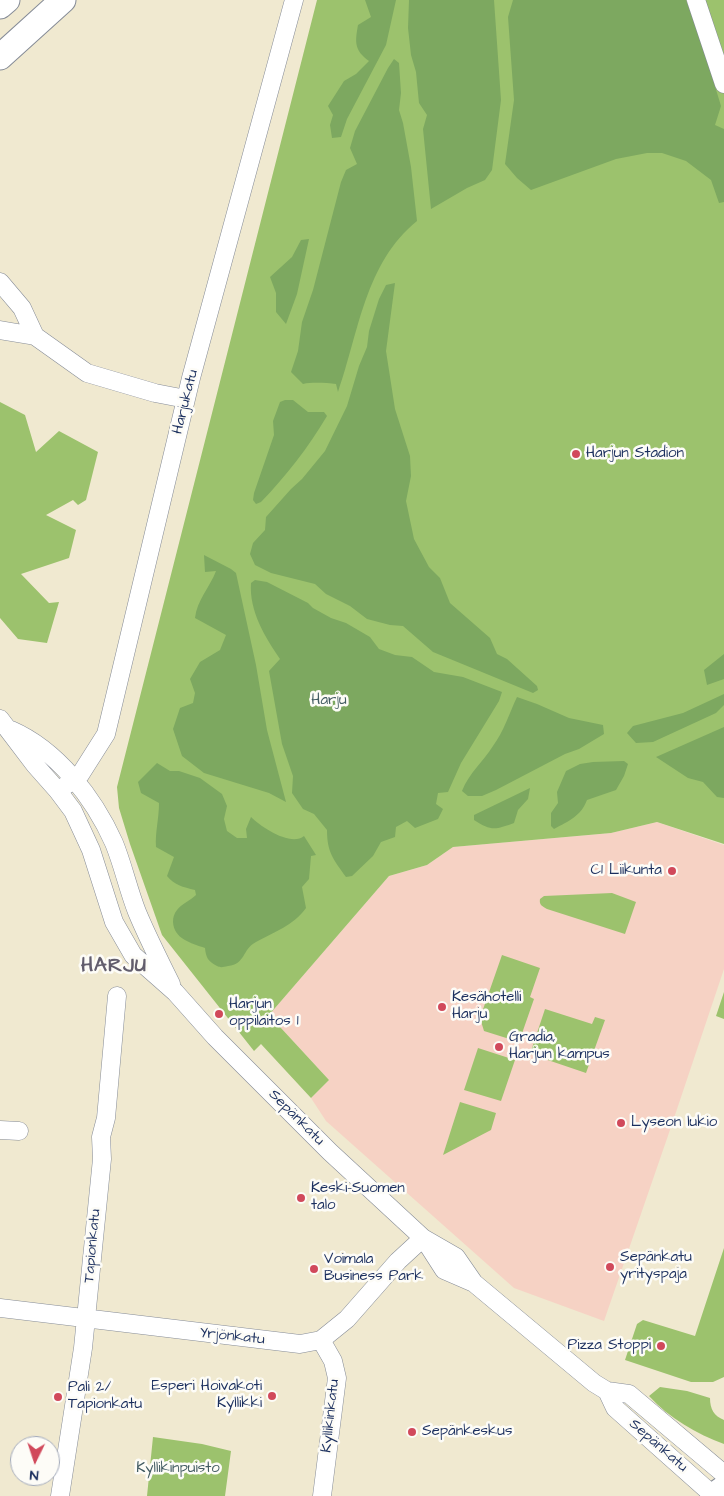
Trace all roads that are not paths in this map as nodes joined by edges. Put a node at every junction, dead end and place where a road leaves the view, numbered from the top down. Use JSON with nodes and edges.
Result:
{"nodes":[{"id":1,"x":7,"y":0,"type":"edge"},
{"id":2,"x":63,"y":0,"type":"edge"},
{"id":3,"x":294,"y":0,"type":"edge"},
{"id":4,"x":696,"y":0,"type":"edge"},
{"id":5,"x":0,"y":6,"type":"edge"},
{"id":6,"x":0,"y":57,"type":"edge"},
{"id":7,"x":724,"y":84,"type":"edge"},
{"id":8,"x":0,"y":282,"type":"edge"},
{"id":9,"x":0,"y":330,"type":"edge"},
{"id":10,"x":35,"y":336,"type":"junction"},
{"id":11,"x":186,"y":399,"type":"junction"},
{"id":12,"x":4,"y":724,"type":"edge"},
{"id":13,"x":73,"y":780,"type":"junction"},
{"id":14,"x":58,"y":791,"type":"junction"},
{"id":15,"x":174,"y":992,"type":"junction"},
{"id":16,"x":117,"y":996,"type":"dead end"},
{"id":17,"x":0,"y":1130,"type":"edge"},
{"id":18,"x":19,"y":1131,"type":"dead end"},
{"id":19,"x":423,"y":1238,"type":"junction"},
{"id":20,"x":0,"y":1308,"type":"edge"},
{"id":21,"x":86,"y":1320,"type":"junction"},
{"id":22,"x":321,"y":1340,"type":"junction"},
{"id":23,"x":607,"y":1391,"type":"junction"},
{"id":24,"x":724,"y":1474,"type":"edge"},
{"id":25,"x":724,"y":1488,"type":"edge"},
{"id":26,"x":60,"y":1496,"type":"edge"},
{"id":27,"x":322,"y":1496,"type":"edge"},
{"id":28,"x":714,"y":1496,"type":"edge"}],
"edges":[{"from":1,"to":5,"type":"main road"},
{"from":2,"to":6,"type":"main road"},
{"from":3,"to":11,"type":"street","name":"Harjukatu"},
{"from":4,"to":7,"type":"street"},
{"from":8,"to":10,"type":"street"},
{"from":9,"to":10,"type":"street"},
{"from":10,"to":11,"type":"street"},
{"from":11,"to":13,"type":"street","name":"Harjukatu"},
{"from":12,"to":13,"type":"street","name":"Sepänkatu"},
{"from":12,"to":14,"type":"street","name":"Sepänkatu"},
{"from":13,"to":14,"type":"street","name":"Harjukatu"},
{"from":13,"to":15,"type":"street","name":"Sepänkatu"},
{"from":14,"to":15,"type":"street","name":"Sepänkatu"},
{"from":15,"to":19,"type":"street","name":"Sepänkatu"},
{"from":16,"to":21,"type":"street","name":"Tapionkatu"},
{"from":17,"to":18,"type":"street"},
{"from":19,"to":22,"type":"street"},
{"from":19,"to":23,"type":"street","name":"Sepänkatu"},
{"from":20,"to":21,"type":"street","name":"Yrjönkatu"},
{"from":21,"to":22,"type":"street","name":"Yrjönkatu"},
{"from":21,"to":26,"type":"street","name":"Tapionkatu"},
{"from":22,"to":27,"type":"street","name":"Kyllikinkatu"},
{"from":23,"to":24,"type":"street","name":"Sepänkatu"},
{"from":23,"to":28,"type":"street","name":"Sepänkatu"},
{"from":25,"to":28,"type":"main road"}]}
